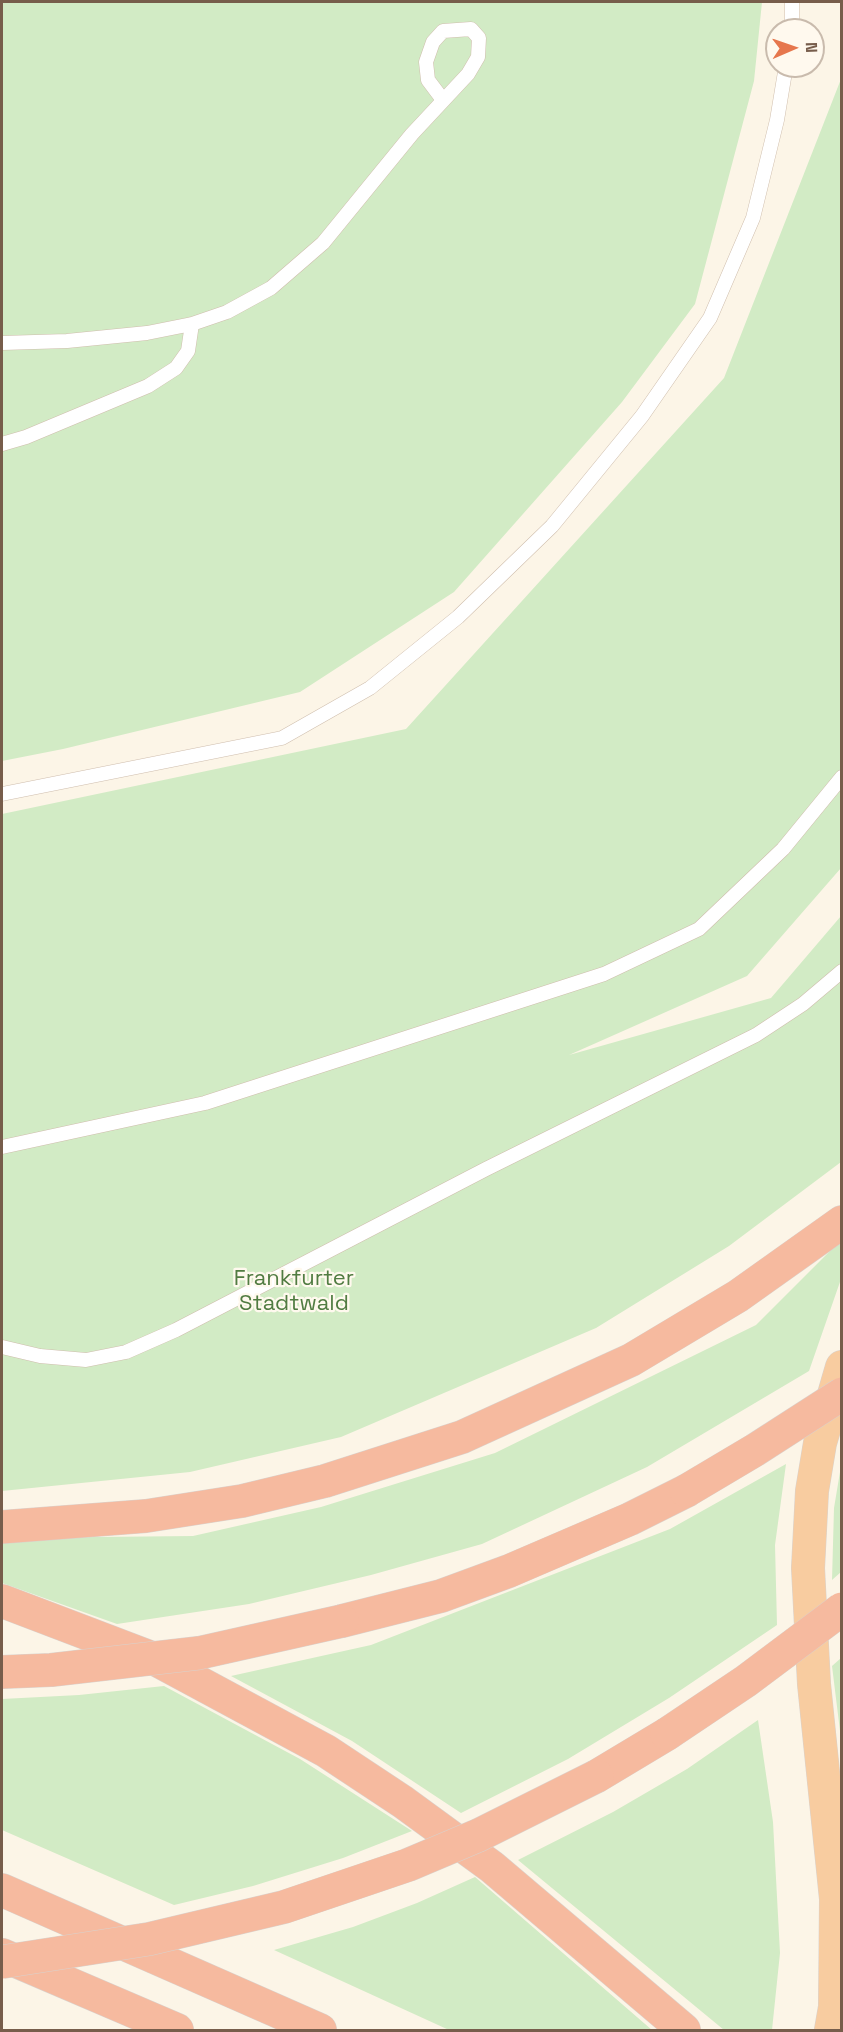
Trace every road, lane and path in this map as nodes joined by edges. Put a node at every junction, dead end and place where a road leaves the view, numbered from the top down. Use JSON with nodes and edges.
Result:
{"nodes":[{"id":1,"x":792,"y":2,"type":"edge"},
{"id":2,"x":792,"y":18,"type":"edge"},
{"id":3,"x":784,"y":78,"type":"edge"},
{"id":4,"x":443,"y":100,"type":"junction"},
{"id":5,"x":192,"y":324,"type":"junction"},
{"id":6,"x":2,"y":343,"type":"edge"},
{"id":7,"x":2,"y":444,"type":"edge"},
{"id":8,"x":842,"y":777,"type":"edge"},
{"id":9,"x":2,"y":794,"type":"edge"},
{"id":10,"x":842,"y":971,"type":"edge"},
{"id":11,"x":2,"y":1147,"type":"edge"},
{"id":12,"x":842,"y":1222,"type":"edge"},
{"id":13,"x":2,"y":1347,"type":"edge"},
{"id":14,"x":842,"y":1367,"type":"edge"},
{"id":15,"x":842,"y":1394,"type":"edge"},
{"id":16,"x":2,"y":1527,"type":"edge"},
{"id":17,"x":2,"y":1601,"type":"edge"},
{"id":18,"x":842,"y":1609,"type":"edge"},
{"id":19,"x":2,"y":1672,"type":"edge"},
{"id":20,"x":2,"y":1890,"type":"edge"},
{"id":21,"x":2,"y":1955,"type":"edge"},
{"id":22,"x":2,"y":1962,"type":"edge"},
{"id":23,"x":177,"y":2031,"type":"edge"},
{"id":24,"x":320,"y":2031,"type":"edge"},
{"id":25,"x":684,"y":2031,"type":"edge"},
{"id":26,"x":831,"y":2031,"type":"edge"}],
"edges":[{"from":1,"to":2,"type":"lane"},
{"from":3,"to":9,"type":"lane"},
{"from":4,"to":4,"type":"lane"},
{"from":4,"to":5,"type":"lane"},
{"from":5,"to":6,"type":"lane"},
{"from":5,"to":7,"type":"lane"},
{"from":8,"to":11,"type":"lane"},
{"from":10,"to":13,"type":"lane"},
{"from":12,"to":16,"type":"highway"},
{"from":14,"to":26,"type":"highway"},
{"from":15,"to":19,"type":"highway","bridge":true},
{"from":17,"to":25,"type":"highway"},
{"from":18,"to":22,"type":"highway","bridge":true},
{"from":20,"to":24,"type":"highway"},
{"from":21,"to":23,"type":"highway"}]}
